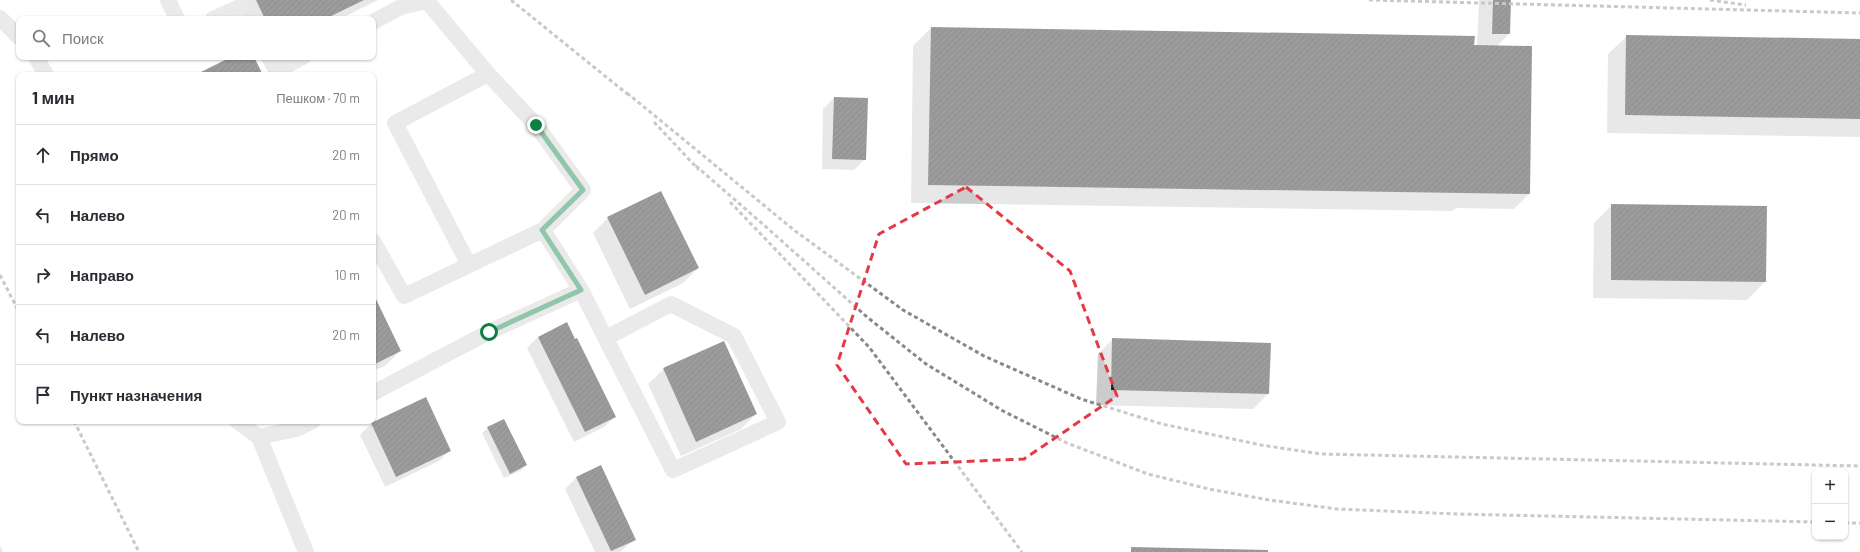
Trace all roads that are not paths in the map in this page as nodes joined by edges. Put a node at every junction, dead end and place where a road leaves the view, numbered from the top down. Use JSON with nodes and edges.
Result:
{"nodes":[{"id":1,"x":168,"y":0,"type":"edge"},
{"id":2,"x":243,"y":8,"type":"edge"},
{"id":3,"x":176,"y":16,"type":"edge"},
{"id":4,"x":221,"y":16,"type":"edge"},
{"id":5,"x":0,"y":18,"type":"edge"},
{"id":6,"x":376,"y":20,"type":"edge"},
{"id":7,"x":16,"y":34,"type":"edge"},
{"id":8,"x":38,"y":60,"type":"edge"},
{"id":9,"x":295,"y":60,"type":"edge"},
{"id":10,"x":275,"y":68,"type":"edge"},
{"id":11,"x":44,"y":72,"type":"edge"},
{"id":12,"x":488,"y":74,"type":"junction"},
{"id":13,"x":542,"y":230,"type":"junction"},
{"id":14,"x":376,"y":246,"type":"edge"},
{"id":15,"x":469,"y":265,"type":"junction"},
{"id":16,"x":581,"y":290,"type":"junction"},
{"id":17,"x":606,"y":338,"type":"junction"},
{"id":18,"x":376,"y":391,"type":"edge"},
{"id":19,"x":241,"y":424,"type":"edge"},
{"id":20,"x":307,"y":424,"type":"edge"},
{"id":21,"x":259,"y":437,"type":"junction"},
{"id":22,"x":306,"y":552,"type":"edge"}],
"edges":[{"from":1,"to":3,"type":"lane"},
{"from":2,"to":4,"type":"lane"},
{"from":5,"to":7,"type":"lane"},
{"from":6,"to":12,"type":"lane"},
{"from":8,"to":11,"type":"lane"},
{"from":9,"to":10,"type":"lane"},
{"from":12,"to":13,"type":"lane"},
{"from":12,"to":15,"type":"lane"},
{"from":13,"to":15,"type":"lane"},
{"from":13,"to":16,"type":"lane"},
{"from":14,"to":15,"type":"lane"},
{"from":16,"to":17,"type":"lane"},
{"from":16,"to":18,"type":"lane"},
{"from":17,"to":17,"type":"lane"},
{"from":19,"to":21,"type":"lane"},
{"from":20,"to":21,"type":"lane"},
{"from":21,"to":22,"type":"lane"}]}
